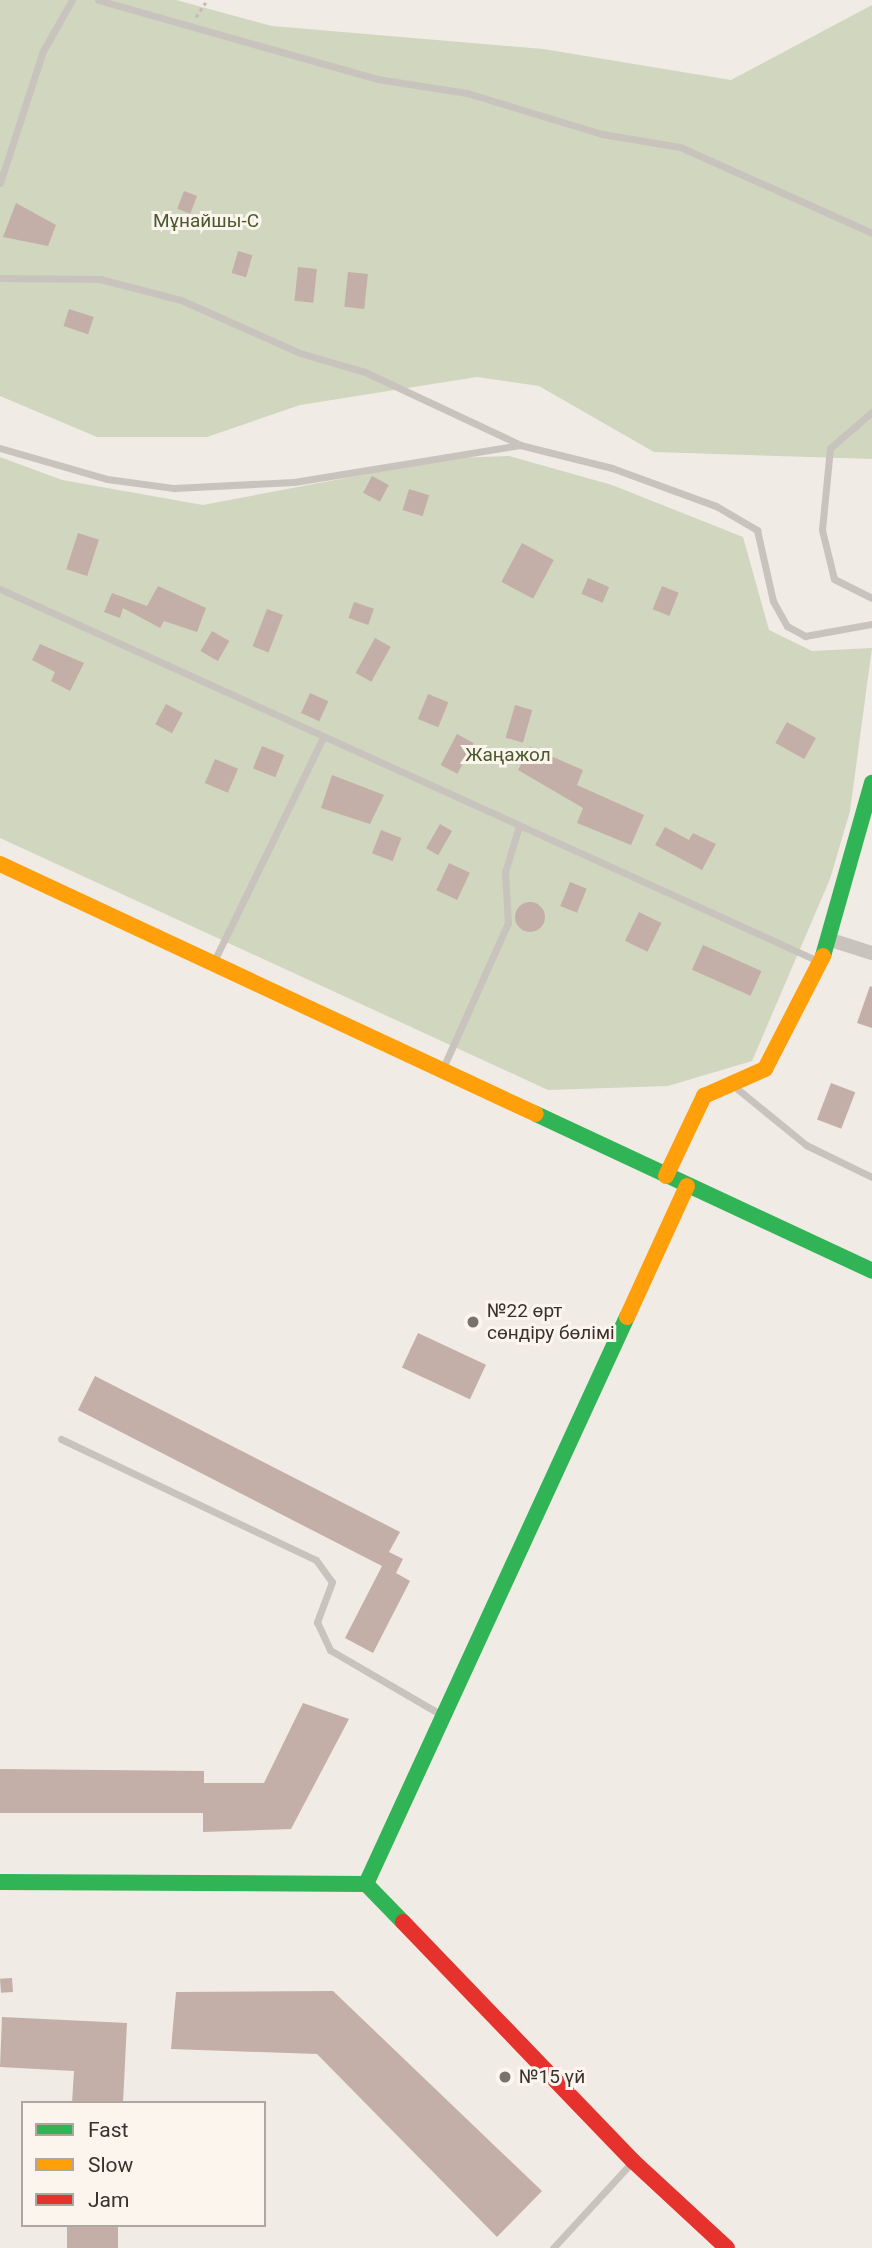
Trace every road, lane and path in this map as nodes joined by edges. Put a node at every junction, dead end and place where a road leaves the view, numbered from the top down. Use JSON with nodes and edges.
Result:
{"nodes":[{"id":1,"x":72,"y":0,"type":"edge"},
{"id":2,"x":97,"y":0,"type":"edge"},
{"id":3,"x":207,"y":0,"type":"edge"},
{"id":4,"x":190,"y":25,"type":"junction"},
{"id":5,"x":0,"y":183,"type":"edge"},
{"id":6,"x":872,"y":233,"type":"edge"},
{"id":7,"x":0,"y":278,"type":"edge"},
{"id":8,"x":872,"y":412,"type":"edge"},
{"id":9,"x":520,"y":445,"type":"junction"},
{"id":10,"x":0,"y":448,"type":"edge"},
{"id":11,"x":0,"y":589,"type":"edge"},
{"id":12,"x":872,"y":598,"type":"edge"},
{"id":13,"x":872,"y":624,"type":"edge"},
{"id":14,"x":323,"y":738,"type":"junction"},
{"id":15,"x":872,"y":783,"type":"edge"},
{"id":16,"x":519,"y":826,"type":"junction"},
{"id":17,"x":0,"y":864,"type":"edge"},
{"id":18,"x":831,"y":940,"type":"junction"},
{"id":19,"x":872,"y":953,"type":"edge"},
{"id":20,"x":821,"y":962,"type":"junction"},
{"id":21,"x":212,"y":963,"type":"junction"},
{"id":22,"x":442,"y":1070,"type":"junction"},
{"id":23,"x":731,"y":1084,"type":"junction"},
{"id":24,"x":666,"y":1176,"type":"junction"},
{"id":25,"x":872,"y":1177,"type":"edge"},
{"id":26,"x":687,"y":1186,"type":"junction"},
{"id":27,"x":872,"y":1271,"type":"edge"},
{"id":28,"x":61,"y":1439,"type":"dead end"},
{"id":29,"x":443,"y":1716,"type":"junction"},
{"id":30,"x":0,"y":1882,"type":"edge"},
{"id":31,"x":366,"y":1884,"type":"junction"},
{"id":32,"x":633,"y":2161,"type":"junction"},
{"id":33,"x":554,"y":2248,"type":"edge"},
{"id":34,"x":727,"y":2248,"type":"edge"}],
"edges":[{"from":1,"to":5,"type":"lane"},
{"from":2,"to":4,"type":"lane"},
{"from":3,"to":4,"type":"path"},
{"from":4,"to":6,"type":"lane"},
{"from":7,"to":9,"type":"lane"},
{"from":8,"to":12,"type":"lane"},
{"from":9,"to":10,"type":"lane"},
{"from":9,"to":13,"type":"lane"},
{"from":11,"to":14,"type":"lane"},
{"from":14,"to":16,"type":"lane"},
{"from":14,"to":21,"type":"lane"},
{"from":15,"to":18,"type":"street"},
{"from":16,"to":20,"type":"lane"},
{"from":16,"to":22,"type":"lane"},
{"from":17,"to":21,"type":"street"},
{"from":18,"to":19,"type":"street"},
{"from":18,"to":20,"type":"street"},
{"from":20,"to":23,"type":"street"},
{"from":21,"to":22,"type":"street"},
{"from":22,"to":24,"type":"street"},
{"from":23,"to":24,"type":"street"},
{"from":23,"to":25,"type":"lane"},
{"from":24,"to":26,"type":"street"},
{"from":26,"to":27,"type":"street"},
{"from":26,"to":29,"type":"street"},
{"from":28,"to":29,"type":"lane"},
{"from":29,"to":31,"type":"street"},
{"from":30,"to":31,"type":"street"},
{"from":31,"to":32,"type":"street"},
{"from":32,"to":33,"type":"lane"},
{"from":32,"to":34,"type":"street"}]}
